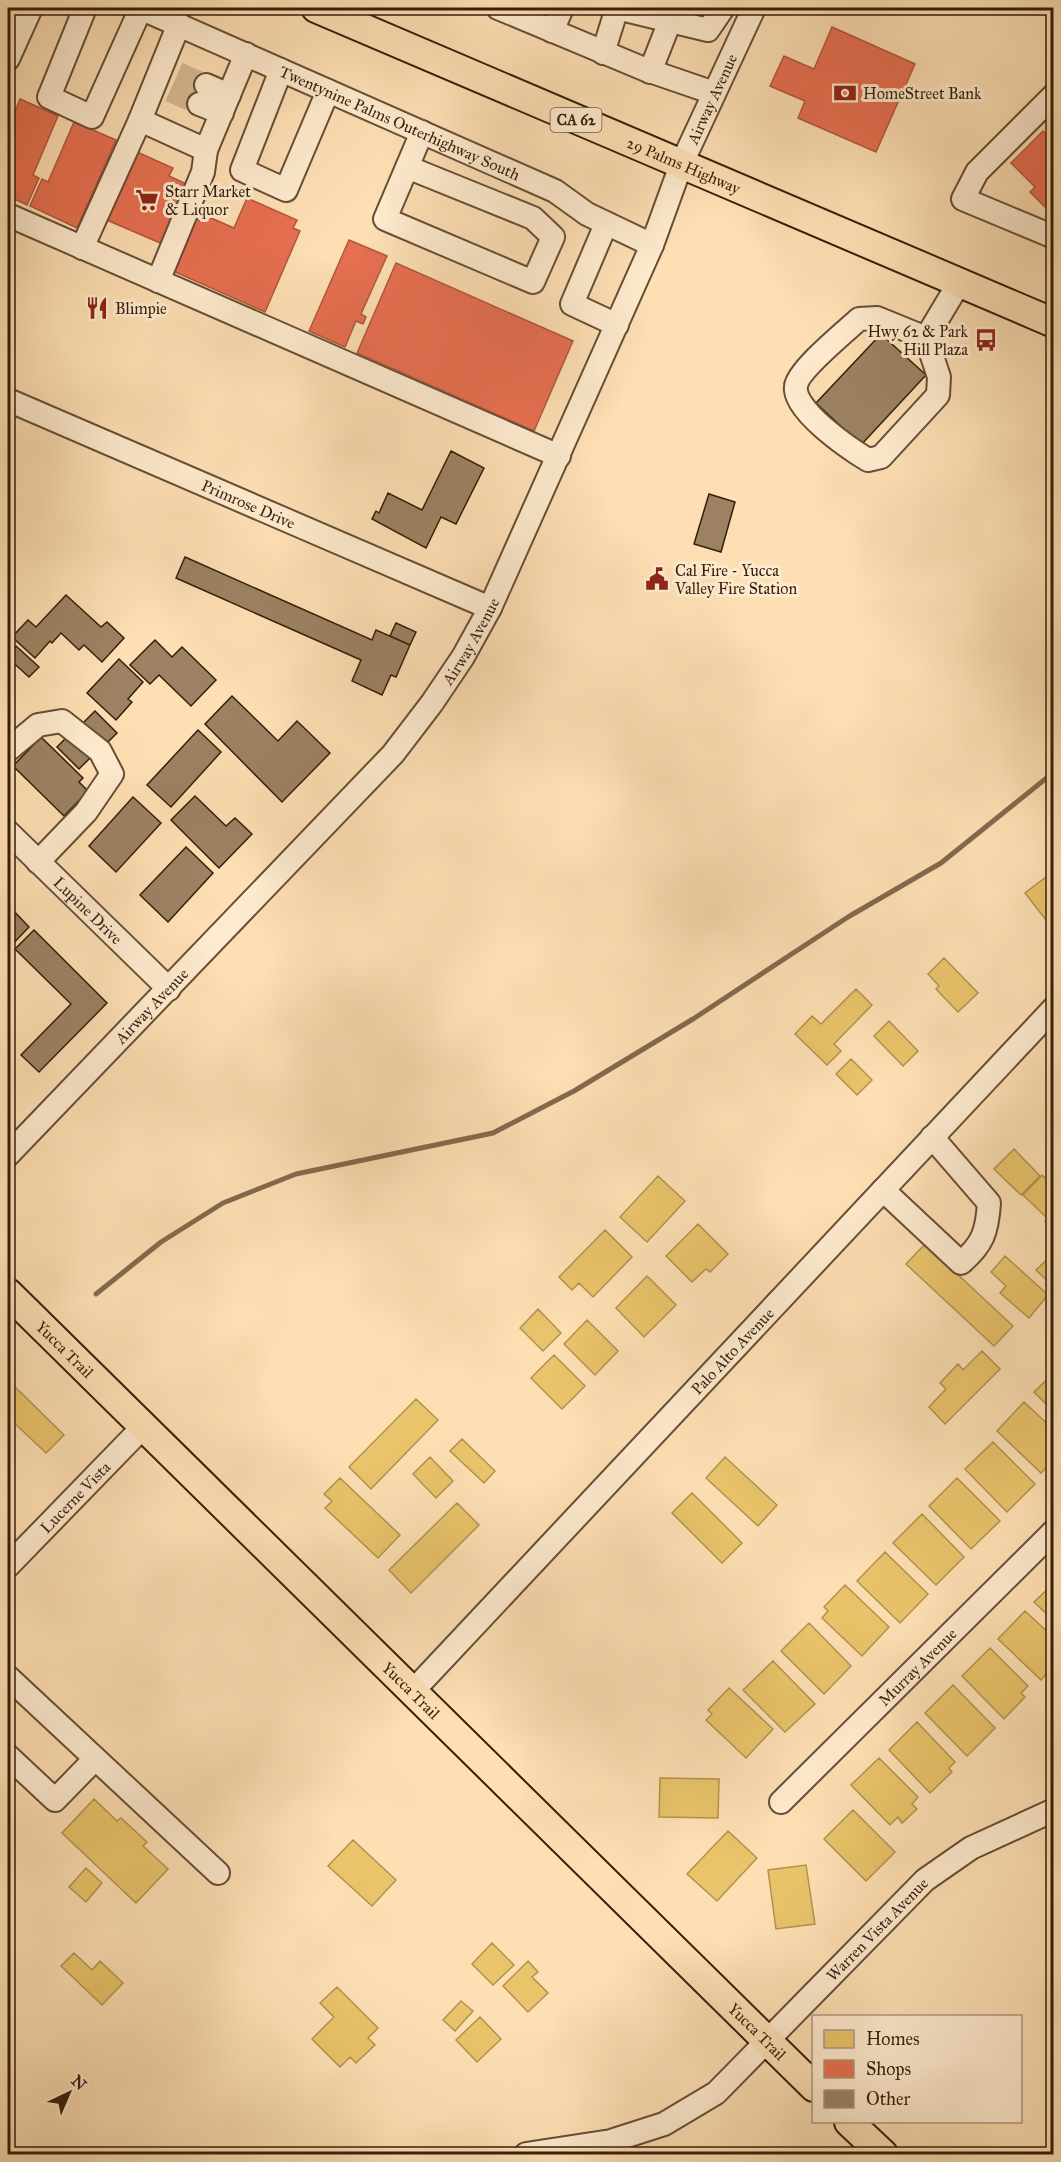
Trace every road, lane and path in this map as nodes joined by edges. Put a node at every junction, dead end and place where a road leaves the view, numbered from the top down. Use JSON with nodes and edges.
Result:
{"nodes":[{"id":1,"x":31,"y":8,"type":"edge"},
{"id":2,"x":85,"y":8,"type":"edge"},
{"id":3,"x":141,"y":8,"type":"edge"},
{"id":4,"x":316,"y":8,"type":"edge"},
{"id":5,"x":562,"y":8,"type":"edge"},
{"id":6,"x":617,"y":8,"type":"edge"},
{"id":7,"x":723,"y":8,"type":"edge"},
{"id":8,"x":754,"y":8,"type":"edge"},
{"id":9,"x":504,"y":9,"type":"edge"},
{"id":10,"x":670,"y":21,"type":"junction"},
{"id":11,"x":179,"y":24,"type":"junction"},
{"id":12,"x":552,"y":31,"type":"junction"},
{"id":13,"x":603,"y":53,"type":"junction"},
{"id":14,"x":246,"y":54,"type":"junction"},
{"id":15,"x":8,"y":59,"type":"edge"},
{"id":16,"x":280,"y":70,"type":"junction"},
{"id":17,"x":650,"y":72,"type":"junction"},
{"id":18,"x":328,"y":91,"type":"junction"},
{"id":19,"x":714,"y":93,"type":"junction"},
{"id":20,"x":202,"y":94,"type":"tunnel mouth"},
{"id":21,"x":1053,"y":95,"type":"edge"},
{"id":22,"x":225,"y":104,"type":"junction"},
{"id":23,"x":140,"y":120,"type":"junction"},
{"id":24,"x":422,"y":132,"type":"junction"},
{"id":25,"x":206,"y":150,"type":"junction"},
{"id":26,"x":469,"y":153,"type":"junction"},
{"id":27,"x":681,"y":165,"type":"junction"},
{"id":28,"x":407,"y":166,"type":"junction"},
{"id":29,"x":456,"y":186,"type":"junction"},
{"id":30,"x":571,"y":202,"type":"junction"},
{"id":31,"x":8,"y":216,"type":"edge"},
{"id":32,"x":606,"y":224,"type":"junction"},
{"id":33,"x":542,"y":226,"type":"junction"},
{"id":34,"x":1053,"y":237,"type":"edge"},
{"id":35,"x":652,"y":245,"type":"junction"},
{"id":36,"x":82,"y":248,"type":"junction"},
{"id":37,"x":158,"y":281,"type":"junction"},
{"id":38,"x":959,"y":283,"type":"junction"},
{"id":39,"x":1053,"y":323,"type":"edge"},
{"id":40,"x":617,"y":325,"type":"junction"},
{"id":41,"x":926,"y":338,"type":"junction"},
{"id":42,"x":8,"y":400,"type":"edge"},
{"id":43,"x":559,"y":456,"type":"junction"},
{"id":44,"x":490,"y":608,"type":"junction"},
{"id":45,"x":8,"y":750,"type":"edge"},
{"id":46,"x":8,"y":832,"type":"edge"},
{"id":47,"x":38,"y":862,"type":"junction"},
{"id":48,"x":169,"y":989,"type":"junction"},
{"id":49,"x":1053,"y":1008,"type":"edge"},
{"id":50,"x":932,"y":1137,"type":"junction"},
{"id":51,"x":8,"y":1155,"type":"edge"},
{"id":52,"x":883,"y":1190,"type":"junction"},
{"id":53,"x":8,"y":1293,"type":"edge"},
{"id":54,"x":143,"y":1427,"type":"junction"},
{"id":55,"x":1053,"y":1531,"type":"edge"},
{"id":56,"x":8,"y":1566,"type":"edge"},
{"id":57,"x":8,"y":1677,"type":"edge"},
{"id":58,"x":411,"y":1692,"type":"junction"},
{"id":59,"x":8,"y":1756,"type":"edge"},
{"id":60,"x":95,"y":1759,"type":"junction"},
{"id":61,"x":781,"y":1802,"type":"dead end"},
{"id":62,"x":1053,"y":1810,"type":"edge"},
{"id":63,"x":218,"y":1873,"type":"dead end"},
{"id":64,"x":768,"y":2042,"type":"junction"},
{"id":65,"x":812,"y":2086,"type":"edge"},
{"id":66,"x":851,"y":2123,"type":"edge"},
{"id":67,"x":526,"y":2154,"type":"edge"},
{"id":68,"x":883,"y":2154,"type":"edge"}],
"edges":[{"from":1,"to":15,"type":"street"},
{"from":2,"to":3,"type":"street"},
{"from":3,"to":11,"type":"street","name":"Twentynine Palms Outerhighway South"},
{"from":4,"to":27,"type":"main road","name":"29 Palms Highway","number":"CA 62"},
{"from":5,"to":12,"type":"street"},
{"from":6,"to":10,"type":"street"},
{"from":6,"to":13,"type":"street"},
{"from":7,"to":10,"type":"street"},
{"from":8,"to":19,"type":"street","name":"Airway Avenue"},
{"from":9,"to":12,"type":"street"},
{"from":10,"to":17,"type":"street"},
{"from":11,"to":14,"type":"street","name":"Twentynine Palms Outerhighway South"},
{"from":11,"to":23,"type":"street"},
{"from":12,"to":13,"type":"street"},
{"from":13,"to":17,"type":"street"},
{"from":14,"to":16,"type":"street","name":"Twentynine Palms Outerhighway South"},
{"from":14,"to":22,"type":"street"},
{"from":16,"to":18,"type":"street","name":"Twentynine Palms Outerhighway South"},
{"from":16,"to":18,"type":"street"},
{"from":17,"to":19,"type":"street"},
{"from":18,"to":24,"type":"street","name":"Twentynine Palms Outerhighway South"},
{"from":19,"to":27,"type":"street","name":"Airway Avenue"},
{"from":20,"to":22,"type":"street"},
{"from":21,"to":34,"type":"street"},
{"from":22,"to":25,"type":"street"},
{"from":23,"to":25,"type":"street"},
{"from":23,"to":36,"type":"street"},
{"from":24,"to":26,"type":"street","name":"Twentynine Palms Outerhighway South"},
{"from":24,"to":28,"type":"street"},
{"from":25,"to":37,"type":"street"},
{"from":26,"to":29,"type":"street"},
{"from":26,"to":30,"type":"street","name":"Twentynine Palms Outerhighway South"},
{"from":27,"to":35,"type":"street","name":"Airway Avenue"},
{"from":27,"to":38,"type":"main road","name":"29 Palms Highway","number":"CA 62"},
{"from":28,"to":29,"type":"street"},
{"from":28,"to":33,"type":"street"},
{"from":29,"to":33,"type":"street"},
{"from":30,"to":32,"type":"street","name":"Twentynine Palms Outerhighway South"},
{"from":30,"to":33,"type":"street"},
{"from":31,"to":36,"type":"street"},
{"from":32,"to":35,"type":"street","name":"Twentynine Palms Outerhighway South"},
{"from":32,"to":40,"type":"street"},
{"from":35,"to":40,"type":"street","name":"Airway Avenue"},
{"from":36,"to":37,"type":"street"},
{"from":37,"to":43,"type":"street"},
{"from":38,"to":39,"type":"main road","name":"29 Palms Highway","number":"CA 62"},
{"from":38,"to":41,"type":"street"},
{"from":40,"to":43,"type":"street","name":"Airway Avenue"},
{"from":41,"to":41,"type":"street"},
{"from":42,"to":44,"type":"street","name":"Primrose Drive"},
{"from":43,"to":44,"type":"street","name":"Airway Avenue"},
{"from":44,"to":48,"type":"street","name":"Airway Avenue"},
{"from":45,"to":47,"type":"street"},
{"from":46,"to":47,"type":"street","name":"Lupine Drive"},
{"from":47,"to":48,"type":"street","name":"Lupine Drive"},
{"from":48,"to":51,"type":"street","name":"Airway Avenue"},
{"from":49,"to":50,"type":"street","name":"Palo Alto Avenue"},
{"from":50,"to":52,"type":"street","name":"Palo Alto Avenue"},
{"from":50,"to":52,"type":"street"},
{"from":52,"to":58,"type":"street","name":"Palo Alto Avenue"},
{"from":53,"to":54,"type":"main road","name":"Yucca Trail"},
{"from":54,"to":56,"type":"street","name":"Lucerne Vista"},
{"from":54,"to":58,"type":"main road","name":"Yucca Trail"},
{"from":55,"to":61,"type":"street","name":"Murray Avenue"},
{"from":57,"to":60,"type":"street"},
{"from":58,"to":64,"type":"main road","name":"Yucca Trail"},
{"from":59,"to":60,"type":"street"},
{"from":60,"to":63,"type":"street"},
{"from":62,"to":64,"type":"street","name":"Warren Vista Avenue"},
{"from":64,"to":65,"type":"main road","name":"Yucca Trail"},
{"from":64,"to":67,"type":"street","name":"Warren Vista Avenue"},
{"from":66,"to":68,"type":"main road"}]}
